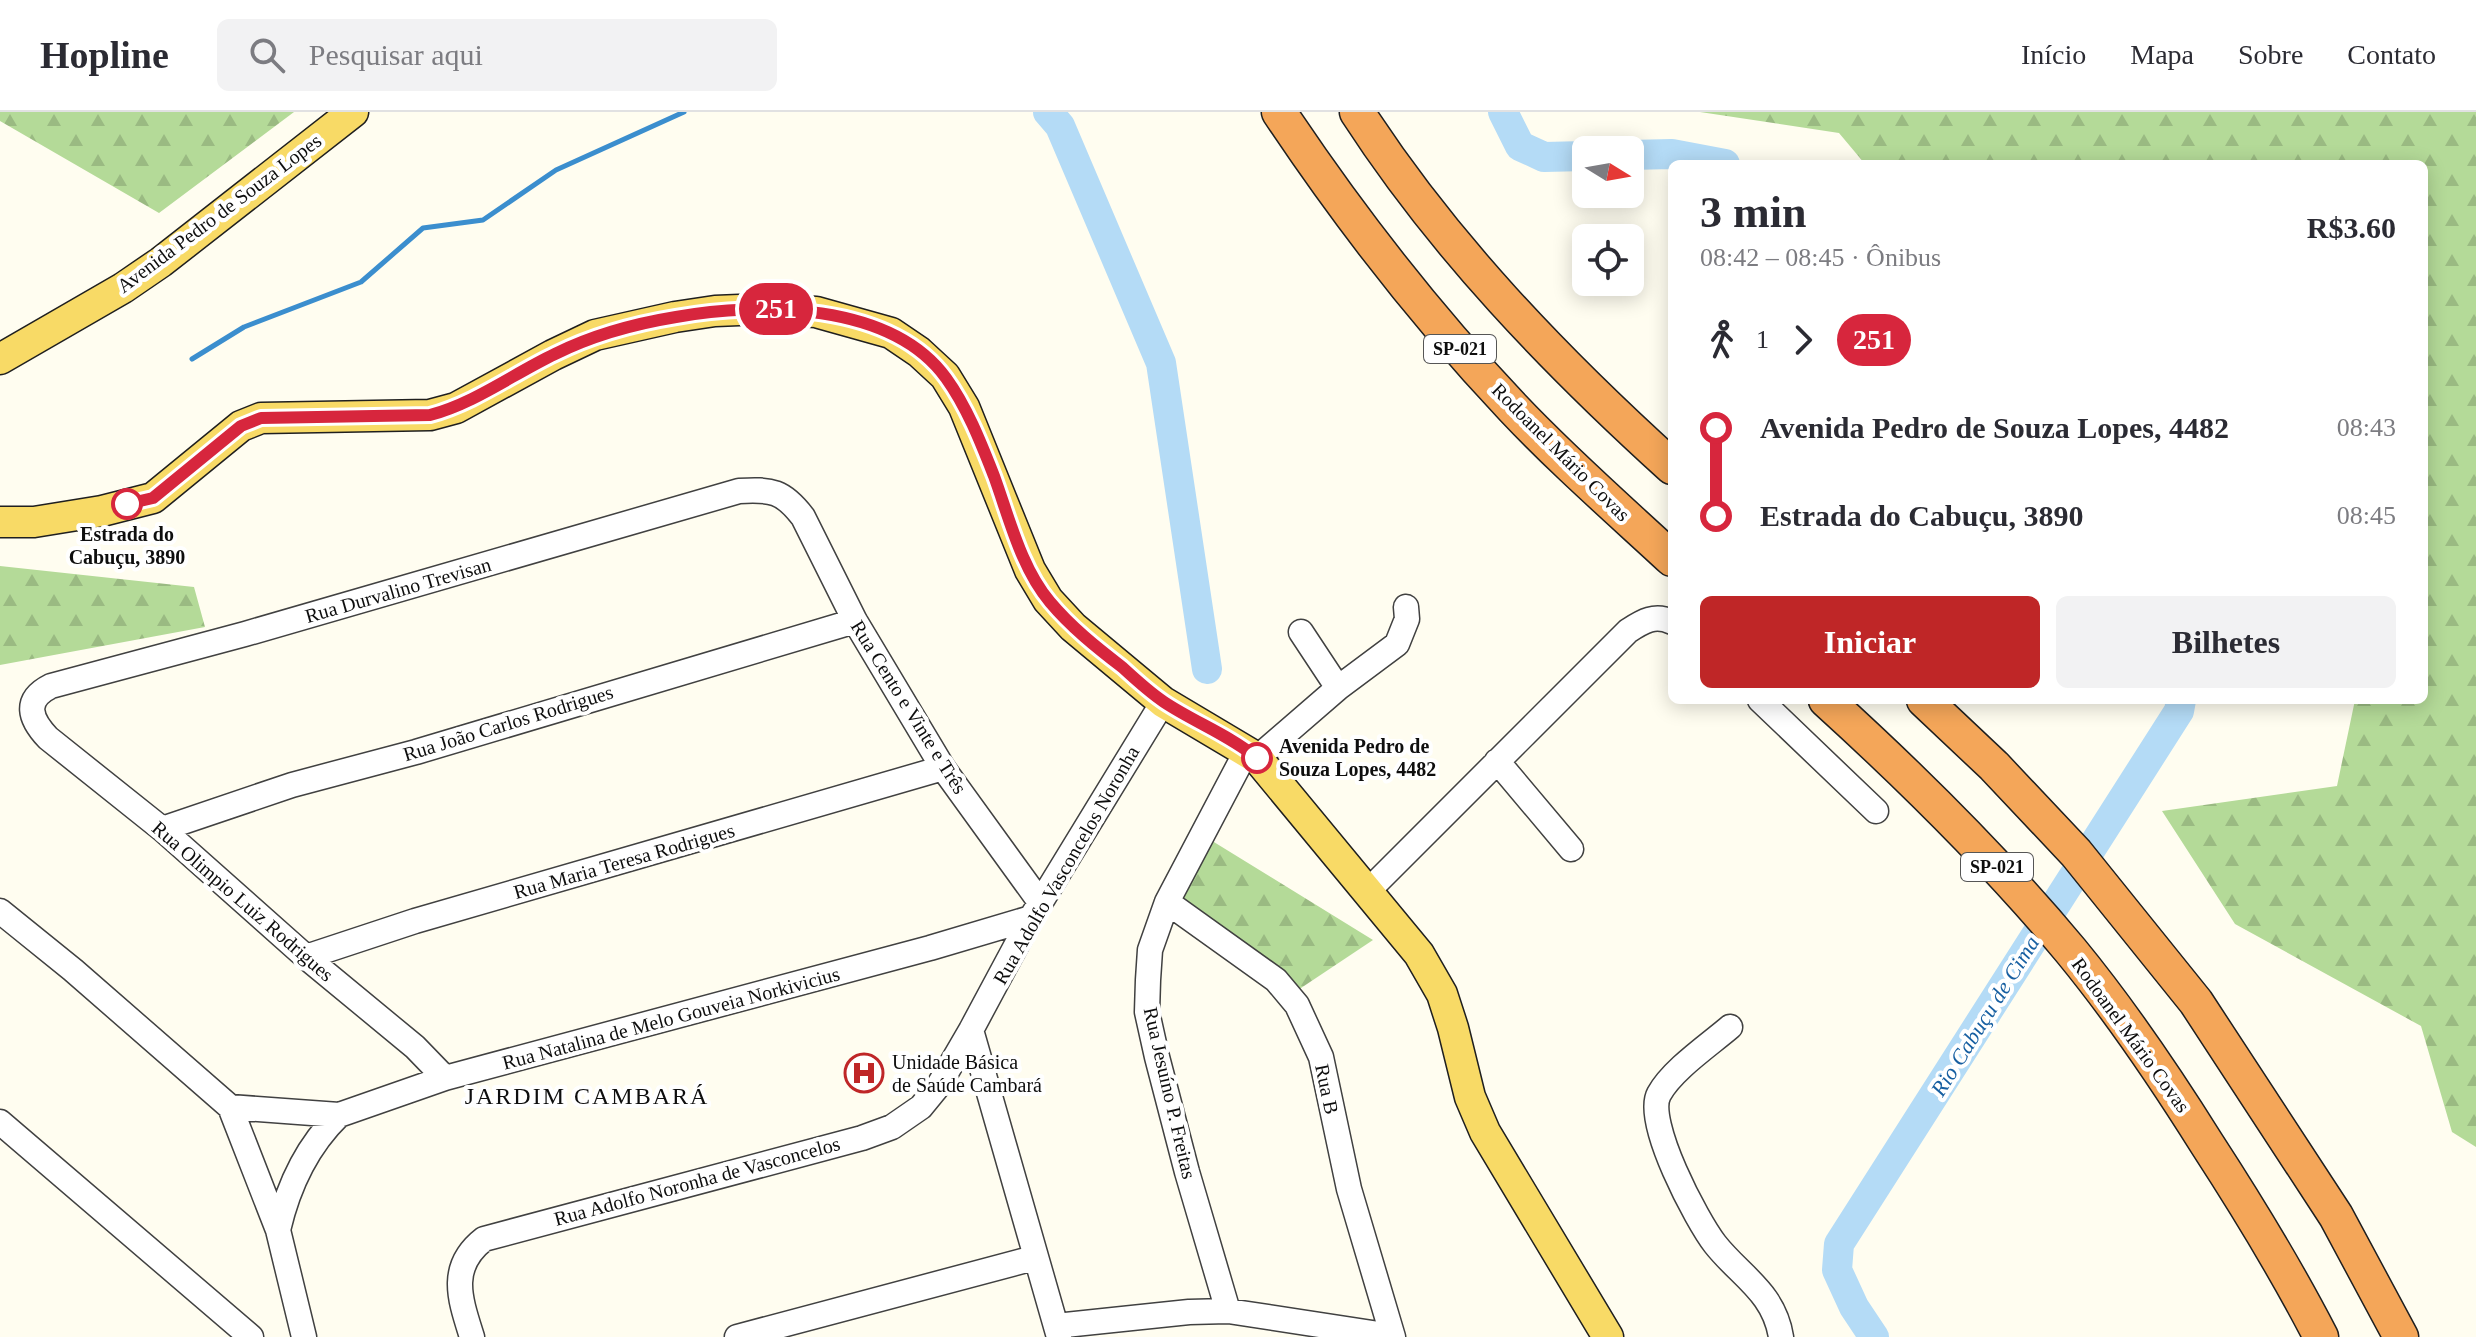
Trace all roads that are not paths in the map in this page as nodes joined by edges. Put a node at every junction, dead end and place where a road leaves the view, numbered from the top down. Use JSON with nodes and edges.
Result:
{"nodes":[{"id":1,"x":353,"y":112,"type":"edge"},
{"id":2,"x":1279,"y":112,"type":"edge"},
{"id":3,"x":1357,"y":112,"type":"edge"},
{"id":4,"x":0,"y":359,"type":"edge"},
{"id":5,"x":1668,"y":463,"type":"edge"},
{"id":6,"x":792,"y":503,"type":"joint"},
{"id":7,"x":0,"y":522,"type":"edge"},
{"id":8,"x":1668,"y":555,"type":"edge"},
{"id":9,"x":1406,"y":607,"type":"dead end"},
{"id":10,"x":1668,"y":620,"type":"edge"},
{"id":11,"x":855,"y":621,"type":"junction"},
{"id":12,"x":1301,"y":632,"type":"dead end"},
{"id":13,"x":1338,"y":688,"type":"junction"},
{"id":14,"x":1163,"y":702,"type":"junction"},
{"id":15,"x":1764,"y":704,"type":"edge"},
{"id":16,"x":1830,"y":704,"type":"edge"},
{"id":17,"x":1928,"y":704,"type":"edge"},
{"id":18,"x":38,"y":727,"type":"joint"},
{"id":19,"x":1252,"y":754,"type":"junction"},
{"id":20,"x":1497,"y":761,"type":"junction"},
{"id":21,"x":943,"y":768,"type":"junction"},
{"id":22,"x":1876,"y":811,"type":"dead end"},
{"id":23,"x":162,"y":829,"type":"junction"},
{"id":24,"x":1571,"y":849,"type":"dead end"},
{"id":25,"x":1367,"y":892,"type":"junction"},
{"id":26,"x":1167,"y":902,"type":"junction"},
{"id":27,"x":1036,"y":910,"type":"junction"},
{"id":28,"x":0,"y":911,"type":"edge"},
{"id":29,"x":306,"y":957,"type":"junction"},
{"id":30,"x":1730,"y":1027,"type":"dead end"},
{"id":31,"x":971,"y":1030,"type":"junction"},
{"id":32,"x":445,"y":1078,"type":"junction"},
{"id":33,"x":230,"y":1107,"type":"junction"},
{"id":34,"x":339,"y":1115,"type":"junction"},
{"id":35,"x":0,"y":1122,"type":"edge"},
{"id":36,"x":278,"y":1230,"type":"junction"},
{"id":37,"x":1034,"y":1258,"type":"junction"},
{"id":38,"x":1228,"y":1311,"type":"junction"},
{"id":39,"x":1058,"y":1332,"type":"edge"},
{"id":40,"x":1392,"y":1336,"type":"edge"},
{"id":41,"x":251,"y":1337,"type":"edge"},
{"id":42,"x":304,"y":1337,"type":"edge"},
{"id":43,"x":472,"y":1337,"type":"edge"},
{"id":44,"x":737,"y":1337,"type":"edge"},
{"id":45,"x":1608,"y":1337,"type":"edge"},
{"id":46,"x":1781,"y":1337,"type":"edge"},
{"id":47,"x":2321,"y":1337,"type":"edge"},
{"id":48,"x":2401,"y":1337,"type":"edge"}],
"edges":[{"from":1,"to":4,"type":"main road","name":"Avenida Pedro de Souza Lopes"},
{"from":2,"to":8,"type":"highway","name":"Rodoanel Mário Covas","number":"SP-021"},
{"from":3,"to":5,"type":"highway","number":"SP-021"},
{"from":6,"to":11,"type":"street","name":"Rua Cento e Vinte e Três"},
{"from":6,"to":18,"type":"street","name":"Rua Durvalino Trevisan"},
{"from":7,"to":14,"type":"main road"},
{"from":9,"to":13,"type":"street","name":"Rua Jesuíno P. Freitas"},
{"from":10,"to":20,"type":"street"},
{"from":11,"to":21,"type":"street","name":"Rua Cento e Vinte e Três"},
{"from":11,"to":23,"type":"street","name":"Rua João Carlos Rodrigues"},
{"from":12,"to":13,"type":"street"},
{"from":13,"to":19,"type":"street","name":"Rua Jesuíno P. Freitas"},
{"from":14,"to":19,"type":"main road"},
{"from":14,"to":27,"type":"street","name":"Rua Adolfo Vasconcelos Noronha"},
{"from":15,"to":22,"type":"street"},
{"from":16,"to":47,"type":"highway","name":"Rodoanel Mário Covas","number":"SP-021"},
{"from":17,"to":48,"type":"highway"},
{"from":18,"to":23,"type":"street","name":"Rua Olimpio Luiz Rodrigues"},
{"from":19,"to":25,"type":"main road"},
{"from":19,"to":26,"type":"street","name":"Rua Jesuíno P. Freitas"},
{"from":20,"to":24,"type":"street"},
{"from":20,"to":25,"type":"street"},
{"from":21,"to":27,"type":"street","name":"Rua Cento e Vinte e Três"},
{"from":21,"to":29,"type":"street","name":"Rua Maria Teresa Rodrigues"},
{"from":23,"to":29,"type":"street","name":"Rua Olimpio Luiz Rodrigues"},
{"from":25,"to":45,"type":"main road"},
{"from":26,"to":38,"type":"street","name":"Rua Jesuíno P. Freitas"},
{"from":26,"to":40,"type":"street","name":"Rua B"},
{"from":27,"to":31,"type":"street","name":"Rua Adolfo Vasconcelos Noronha"},
{"from":27,"to":32,"type":"street","name":"Rua Natalina de Melo Gouveia Norkivicius"},
{"from":28,"to":33,"type":"street"},
{"from":29,"to":32,"type":"street","name":"Rua Olimpio Luiz Rodrigues"},
{"from":30,"to":46,"type":"street"},
{"from":31,"to":37,"type":"street"},
{"from":31,"to":43,"type":"street","name":"Rua Adolfo Noronha de Vasconcelos"},
{"from":32,"to":34,"type":"street","name":"Rua Natalina de Melo Gouveia Norkivicius"},
{"from":33,"to":34,"type":"street","name":"Rua Natalina de Melo Gouveia Norkivicius"},
{"from":33,"to":36,"type":"street"},
{"from":34,"to":36,"type":"street"},
{"from":35,"to":41,"type":"street"},
{"from":36,"to":42,"type":"street"},
{"from":37,"to":39,"type":"street"},
{"from":37,"to":44,"type":"street"},
{"from":38,"to":39,"type":"street"},
{"from":38,"to":40,"type":"street"}]}
